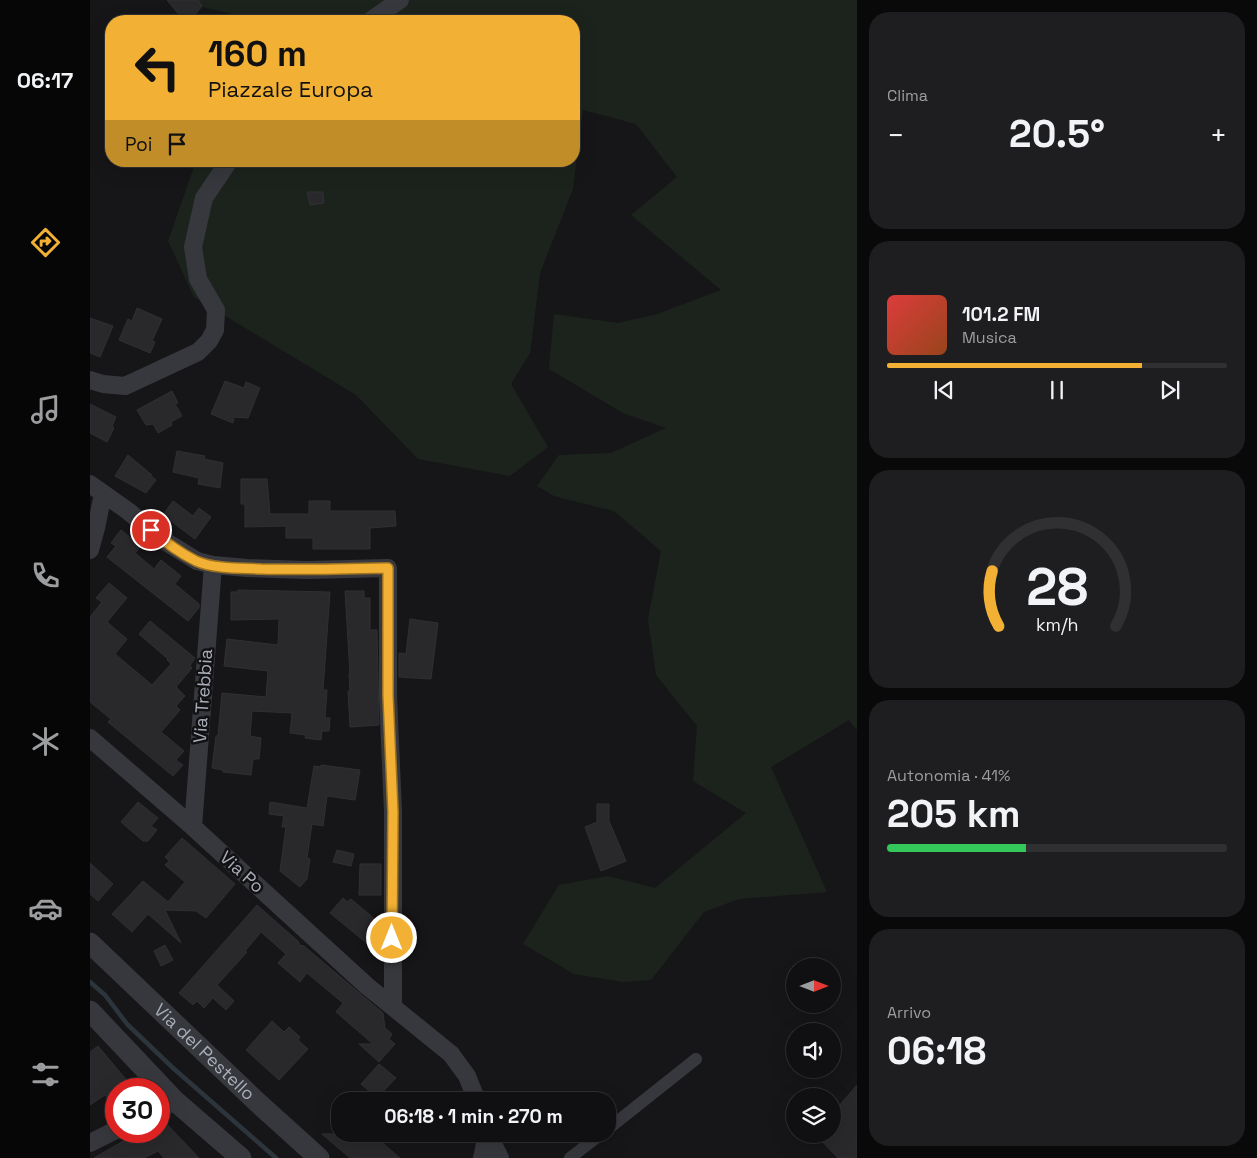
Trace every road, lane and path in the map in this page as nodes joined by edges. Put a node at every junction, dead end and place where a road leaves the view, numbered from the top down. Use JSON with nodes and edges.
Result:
{"nodes":[{"id":1,"x":400,"y":0,"type":"edge"},
{"id":2,"x":379,"y":15,"type":"edge"},
{"id":3,"x":225,"y":167,"type":"edge"},
{"id":4,"x":90,"y":380,"type":"edge"},
{"id":5,"x":97,"y":489,"type":"edge"},
{"id":6,"x":90,"y":550,"type":"edge"},
{"id":7,"x":213,"y":565,"type":"junction"},
{"id":8,"x":90,"y":738,"type":"edge"},
{"id":9,"x":193,"y":827,"type":"junction"},
{"id":10,"x":90,"y":943,"type":"edge"},
{"id":11,"x":393,"y":1007,"type":"junction"},
{"id":12,"x":90,"y":1011,"type":"edge"},
{"id":13,"x":696,"y":1059,"type":"dead end"},
{"id":14,"x":145,"y":1078,"type":"edge"},
{"id":15,"x":473,"y":1092,"type":"edge"},
{"id":16,"x":170,"y":1107,"type":"edge"},
{"id":17,"x":616,"y":1123,"type":"edge"},
{"id":18,"x":105,"y":1136,"type":"edge"},
{"id":19,"x":485,"y":1142,"type":"edge"},
{"id":20,"x":491,"y":1142,"type":"edge"},
{"id":21,"x":591,"y":1142,"type":"edge"},
{"id":22,"x":90,"y":1143,"type":"edge"},
{"id":23,"x":241,"y":1158,"type":"edge"},
{"id":24,"x":319,"y":1158,"type":"edge"},
{"id":25,"x":482,"y":1158,"type":"edge"},
{"id":26,"x":500,"y":1158,"type":"edge"},
{"id":27,"x":570,"y":1158,"type":"edge"}],
"edges":[{"from":1,"to":2,"type":"street"},
{"from":3,"to":4,"type":"street"},
{"from":5,"to":6,"type":"street"},
{"from":5,"to":7,"type":"street"},
{"from":7,"to":9,"type":"street","name":"Via Trebbia"},
{"from":7,"to":11,"type":"street"},
{"from":8,"to":9,"type":"street","name":"Via Po"},
{"from":9,"to":11,"type":"street","name":"Via Po"},
{"from":10,"to":24,"type":"street","name":"Via del Pestello"},
{"from":11,"to":15,"type":"street","name":"Via Po"},
{"from":12,"to":14,"type":"street"},
{"from":13,"to":17,"type":"street"},
{"from":16,"to":23,"type":"street"},
{"from":18,"to":22,"type":"street"},
{"from":19,"to":25,"type":"street"},
{"from":20,"to":26,"type":"street"},
{"from":21,"to":27,"type":"street"}]}
